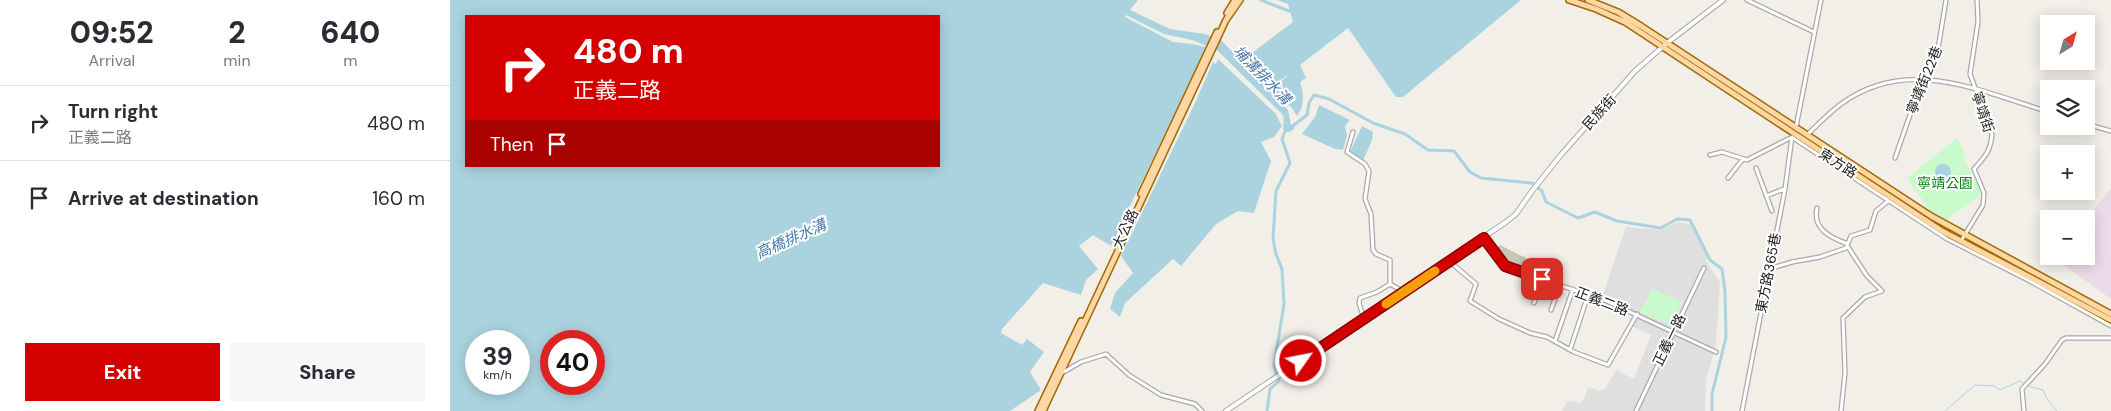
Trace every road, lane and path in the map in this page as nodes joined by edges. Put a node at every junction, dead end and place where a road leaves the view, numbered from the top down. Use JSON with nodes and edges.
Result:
{"nodes":[{"id":1,"x":1235,"y":0,"type":"edge"},
{"id":2,"x":1240,"y":0,"type":"edge"},
{"id":3,"x":1569,"y":0,"type":"edge"},
{"id":4,"x":1588,"y":0,"type":"edge"},
{"id":5,"x":1723,"y":0,"type":"edge"},
{"id":6,"x":1747,"y":0,"type":"edge"},
{"id":7,"x":1821,"y":0,"type":"edge"},
{"id":8,"x":1946,"y":0,"type":"edge"},
{"id":9,"x":1976,"y":0,"type":"edge"},
{"id":10,"x":1814,"y":32,"type":"junction"},
{"id":11,"x":1216,"y":38,"type":"junction"},
{"id":12,"x":1667,"y":43,"type":"junction"},
{"id":13,"x":1662,"y":48,"type":"junction"},
{"id":14,"x":1924,"y":79,"type":"junction"},
{"id":15,"x":1976,"y":91,"type":"junction"},
{"id":16,"x":2040,"y":109,"type":"edge"},
{"id":17,"x":2095,"y":127,"type":"edge"},
{"id":18,"x":1796,"y":128,"type":"junction"},
{"id":19,"x":2111,"y":131,"type":"edge"},
{"id":20,"x":1353,"y":132,"type":"dead end"},
{"id":21,"x":1807,"y":135,"type":"junction"},
{"id":22,"x":1793,"y":136,"type":"junction"},
{"id":23,"x":1710,"y":155,"type":"dead end"},
{"id":24,"x":1894,"y":158,"type":"dead end"},
{"id":25,"x":1743,"y":159,"type":"junction"},
{"id":26,"x":1756,"y":168,"type":"dead end"},
{"id":27,"x":1728,"y":178,"type":"dead end"},
{"id":28,"x":1785,"y":189,"type":"junction"},
{"id":29,"x":1766,"y":196,"type":"junction"},
{"id":30,"x":1903,"y":198,"type":"junction"},
{"id":31,"x":1888,"y":201,"type":"junction"},
{"id":32,"x":1899,"y":204,"type":"junction"},
{"id":33,"x":1817,"y":208,"type":"dead end"},
{"id":34,"x":1772,"y":211,"type":"dead end"},
{"id":35,"x":1964,"y":235,"type":"junction"},
{"id":36,"x":1484,"y":238,"type":"junction"},
{"id":37,"x":1961,"y":242,"type":"junction"},
{"id":38,"x":1848,"y":245,"type":"junction"},
{"id":39,"x":1113,"y":257,"type":"junction"},
{"id":40,"x":1449,"y":261,"type":"junction"},
{"id":41,"x":1704,"y":268,"type":"dead end"},
{"id":42,"x":1769,"y":269,"type":"junction"},
{"id":43,"x":1542,"y":279,"type":"junction"},
{"id":44,"x":1390,"y":284,"type":"junction"},
{"id":45,"x":1560,"y":285,"type":"junction"},
{"id":46,"x":1573,"y":289,"type":"junction"},
{"id":47,"x":1402,"y":293,"type":"junction"},
{"id":48,"x":1588,"y":294,"type":"junction"},
{"id":49,"x":1534,"y":303,"type":"dead end"},
{"id":50,"x":1551,"y":310,"type":"dead end"},
{"id":51,"x":1637,"y":314,"type":"junction"},
{"id":52,"x":2111,"y":314,"type":"edge"},
{"id":53,"x":1364,"y":318,"type":"junction"},
{"id":54,"x":2111,"y":320,"type":"edge"},
{"id":55,"x":2111,"y":326,"type":"edge"},
{"id":56,"x":1673,"y":332,"type":"junction"},
{"id":57,"x":2111,"y":338,"type":"edge"},
{"id":58,"x":1555,"y":341,"type":"junction"},
{"id":59,"x":1570,"y":350,"type":"junction"},
{"id":60,"x":1716,"y":352,"type":"dead end"},
{"id":61,"x":1060,"y":375,"type":"junction"},
{"id":62,"x":1053,"y":384,"type":"junction"},
{"id":63,"x":1038,"y":411,"type":"edge"},
{"id":64,"x":1043,"y":411,"type":"edge"},
{"id":65,"x":1202,"y":411,"type":"edge"},
{"id":66,"x":1226,"y":411,"type":"edge"},
{"id":67,"x":1636,"y":411,"type":"edge"},
{"id":68,"x":1742,"y":411,"type":"edge"},
{"id":69,"x":1841,"y":411,"type":"edge"},
{"id":70,"x":2024,"y":411,"type":"edge"}],
"edges":[{"from":1,"to":11,"type":"main road"},
{"from":2,"to":11,"type":"main road"},
{"from":3,"to":13,"type":"main road","name":"東方路"},
{"from":4,"to":12,"type":"main road","name":"東方路"},
{"from":5,"to":12,"type":"street"},
{"from":6,"to":10,"type":"street"},
{"from":7,"to":10,"type":"street","name":"東方路365巷"},
{"from":8,"to":14,"type":"street","name":"寧靖街22巷"},
{"from":9,"to":15,"type":"street","name":"寧靖街"},
{"from":10,"to":18,"type":"street","name":"東方路365巷"},
{"from":11,"to":39,"type":"main road","name":"大公路"},
{"from":12,"to":13,"type":"street","name":"民族街"},
{"from":12,"to":18,"type":"main road","name":"東方路"},
{"from":13,"to":22,"type":"main road","name":"東方路"},
{"from":13,"to":36,"type":"street","name":"民族街"},
{"from":14,"to":15,"type":"street"},
{"from":14,"to":21,"type":"street"},
{"from":14,"to":24,"type":"street","name":"寧靖街22巷"},
{"from":15,"to":16,"type":"street"},
{"from":15,"to":35,"type":"street","name":"寧靖街"},
{"from":17,"to":19,"type":"street"},
{"from":18,"to":21,"type":"main road","name":"東方路"},
{"from":18,"to":22,"type":"street","name":"東方路365巷"},
{"from":20,"to":44,"type":"street"},
{"from":21,"to":30,"type":"main road","name":"東方路"},
{"from":22,"to":25,"type":"street"},
{"from":22,"to":28,"type":"street","name":"東方路365巷"},
{"from":22,"to":31,"type":"street"},
{"from":22,"to":32,"type":"main road","name":"東方路"},
{"from":23,"to":25,"type":"street"},
{"from":25,"to":27,"type":"street"},
{"from":26,"to":29,"type":"street"},
{"from":28,"to":29,"type":"street"},
{"from":28,"to":42,"type":"street","name":"東方路365巷"},
{"from":29,"to":34,"type":"street"},
{"from":30,"to":32,"type":"street"},
{"from":30,"to":35,"type":"main road","name":"東方路"},
{"from":31,"to":38,"type":"street"},
{"from":31,"to":55,"type":"street"},
{"from":32,"to":37,"type":"main road","name":"東方路"},
{"from":33,"to":38,"type":"street"},
{"from":35,"to":37,"type":"street","name":"寧靖街"},
{"from":35,"to":52,"type":"main road","name":"東方路"},
{"from":36,"to":40,"type":"street"},
{"from":36,"to":43,"type":"street","name":"正義二路"},
{"from":37,"to":54,"type":"main road","name":"東方路"},
{"from":38,"to":42,"type":"street"},
{"from":38,"to":69,"type":"street"},
{"from":39,"to":61,"type":"main road","name":"大公路"},
{"from":39,"to":62,"type":"main road","name":"大公路"},
{"from":40,"to":47,"type":"street"},
{"from":40,"to":58,"type":"street"},
{"from":41,"to":56,"type":"street","name":"正義一路"},
{"from":42,"to":68,"type":"street","name":"東方路365巷"},
{"from":43,"to":45,"type":"street","name":"正義二路"},
{"from":43,"to":49,"type":"street"},
{"from":44,"to":47,"type":"street"},
{"from":44,"to":53,"type":"street"},
{"from":45,"to":46,"type":"street","name":"正義二路"},
{"from":45,"to":50,"type":"street"},
{"from":46,"to":48,"type":"street","name":"正義二路"},
{"from":46,"to":58,"type":"street"},
{"from":47,"to":53,"type":"street"},
{"from":48,"to":51,"type":"street","name":"正義二路"},
{"from":48,"to":59,"type":"street"},
{"from":51,"to":56,"type":"street","name":"正義二路"},
{"from":51,"to":59,"type":"street"},
{"from":53,"to":66,"type":"street"},
{"from":56,"to":60,"type":"street","name":"正義二路"},
{"from":56,"to":67,"type":"street","name":"正義一路"},
{"from":57,"to":70,"type":"street"},
{"from":58,"to":59,"type":"street"},
{"from":61,"to":62,"type":"main road","name":"大公路"},
{"from":61,"to":65,"type":"street"},
{"from":62,"to":63,"type":"main road","name":"大公路"},
{"from":62,"to":64,"type":"main road","name":"大公路"}]}
